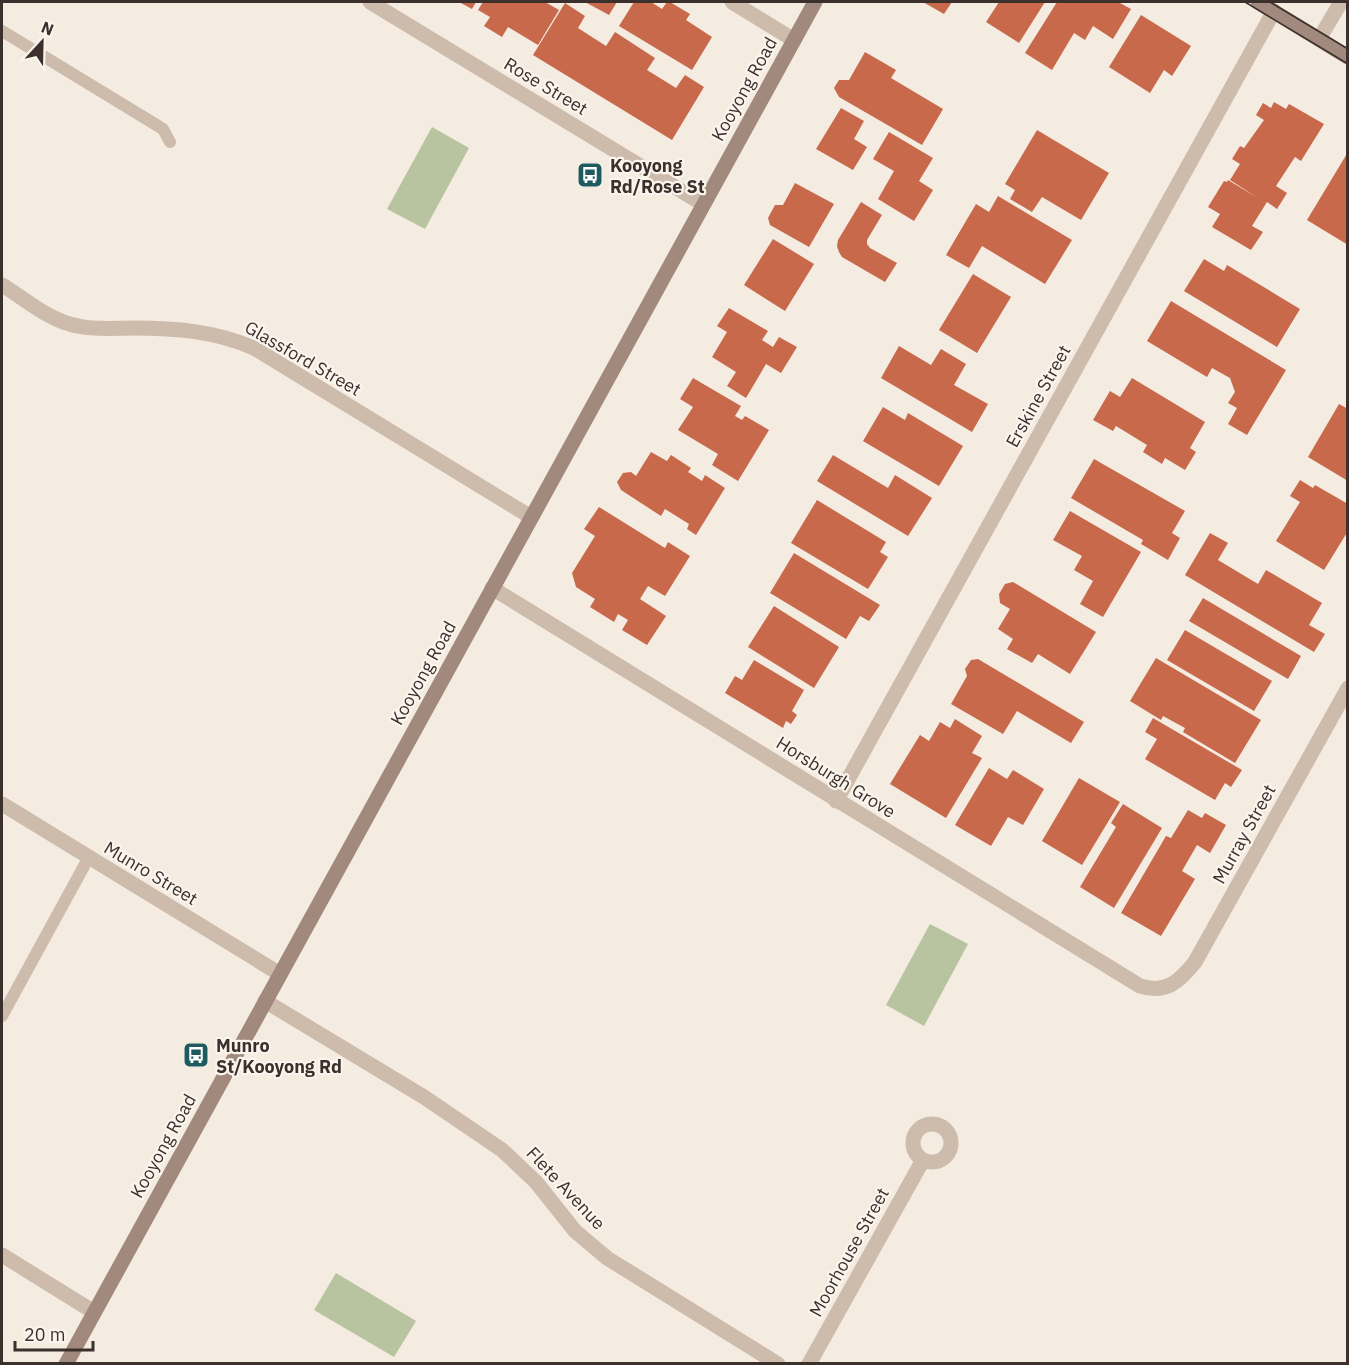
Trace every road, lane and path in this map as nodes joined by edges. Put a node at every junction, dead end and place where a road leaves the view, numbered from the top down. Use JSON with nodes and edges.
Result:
{"nodes":[{"id":1,"x":369,"y":2,"type":"edge"},
{"id":2,"x":732,"y":2,"type":"edge"},
{"id":3,"x":815,"y":2,"type":"edge"},
{"id":4,"x":1258,"y":2,"type":"edge"},
{"id":5,"x":1341,"y":2,"type":"edge"},
{"id":6,"x":1274,"y":11,"type":"junction"},
{"id":7,"x":2,"y":31,"type":"edge"},
{"id":8,"x":1319,"y":39,"type":"junction"},
{"id":9,"x":794,"y":40,"type":"junction"},
{"id":10,"x":1347,"y":57,"type":"edge"},
{"id":11,"x":170,"y":141,"type":"dead end"},
{"id":12,"x":703,"y":204,"type":"junction"},
{"id":13,"x":2,"y":285,"type":"edge"},
{"id":14,"x":531,"y":517,"type":"junction"},
{"id":15,"x":492,"y":588,"type":"junction"},
{"id":16,"x":1347,"y":688,"type":"edge"},
{"id":17,"x":836,"y":801,"type":"junction"},
{"id":18,"x":2,"y":804,"type":"edge"},
{"id":19,"x":89,"y":857,"type":"junction"},
{"id":20,"x":280,"y":974,"type":"junction"},
{"id":21,"x":1163,"y":988,"type":"joint"},
{"id":22,"x":265,"y":1000,"type":"junction"},
{"id":23,"x":2,"y":1016,"type":"edge"},
{"id":24,"x":923,"y":1160,"type":"dead end"},
{"id":25,"x":2,"y":1255,"type":"edge"},
{"id":26,"x":94,"y":1312,"type":"junction"},
{"id":27,"x":66,"y":1364,"type":"edge"},
{"id":28,"x":778,"y":1364,"type":"edge"},
{"id":29,"x":809,"y":1364,"type":"edge"}],
"edges":[{"from":1,"to":12,"type":"street","name":"Rose Street"},
{"from":2,"to":9,"type":"street"},
{"from":3,"to":9,"type":"street","name":"Kooyong Road"},
{"from":4,"to":6,"type":"street"},
{"from":5,"to":8,"type":"street"},
{"from":6,"to":8,"type":"street"},
{"from":6,"to":17,"type":"street","name":"Erskine Street"},
{"from":7,"to":11,"type":"lane"},
{"from":8,"to":10,"type":"street"},
{"from":9,"to":12,"type":"street","name":"Kooyong Road"},
{"from":12,"to":14,"type":"street","name":"Kooyong Road"},
{"from":13,"to":14,"type":"street","name":"Glassford Street"},
{"from":14,"to":15,"type":"street","name":"Kooyong Road"},
{"from":15,"to":17,"type":"street","name":"Horsburgh Grove"},
{"from":15,"to":20,"type":"street","name":"Kooyong Road"},
{"from":16,"to":21,"type":"street","name":"Murray Street"},
{"from":17,"to":21,"type":"street","name":"Horsburgh Grove"},
{"from":18,"to":19,"type":"street","name":"Munro Street"},
{"from":19,"to":20,"type":"street","name":"Munro Street"},
{"from":19,"to":23,"type":"lane"},
{"from":20,"to":22,"type":"street","name":"Kooyong Road"},
{"from":22,"to":26,"type":"street","name":"Kooyong Road"},
{"from":22,"to":28,"type":"street","name":"Flete Avenue"},
{"from":24,"to":29,"type":"street","name":"Moorhouse Street"},
{"from":25,"to":26,"type":"street"},
{"from":26,"to":27,"type":"street","name":"Kooyong Road"}]}
